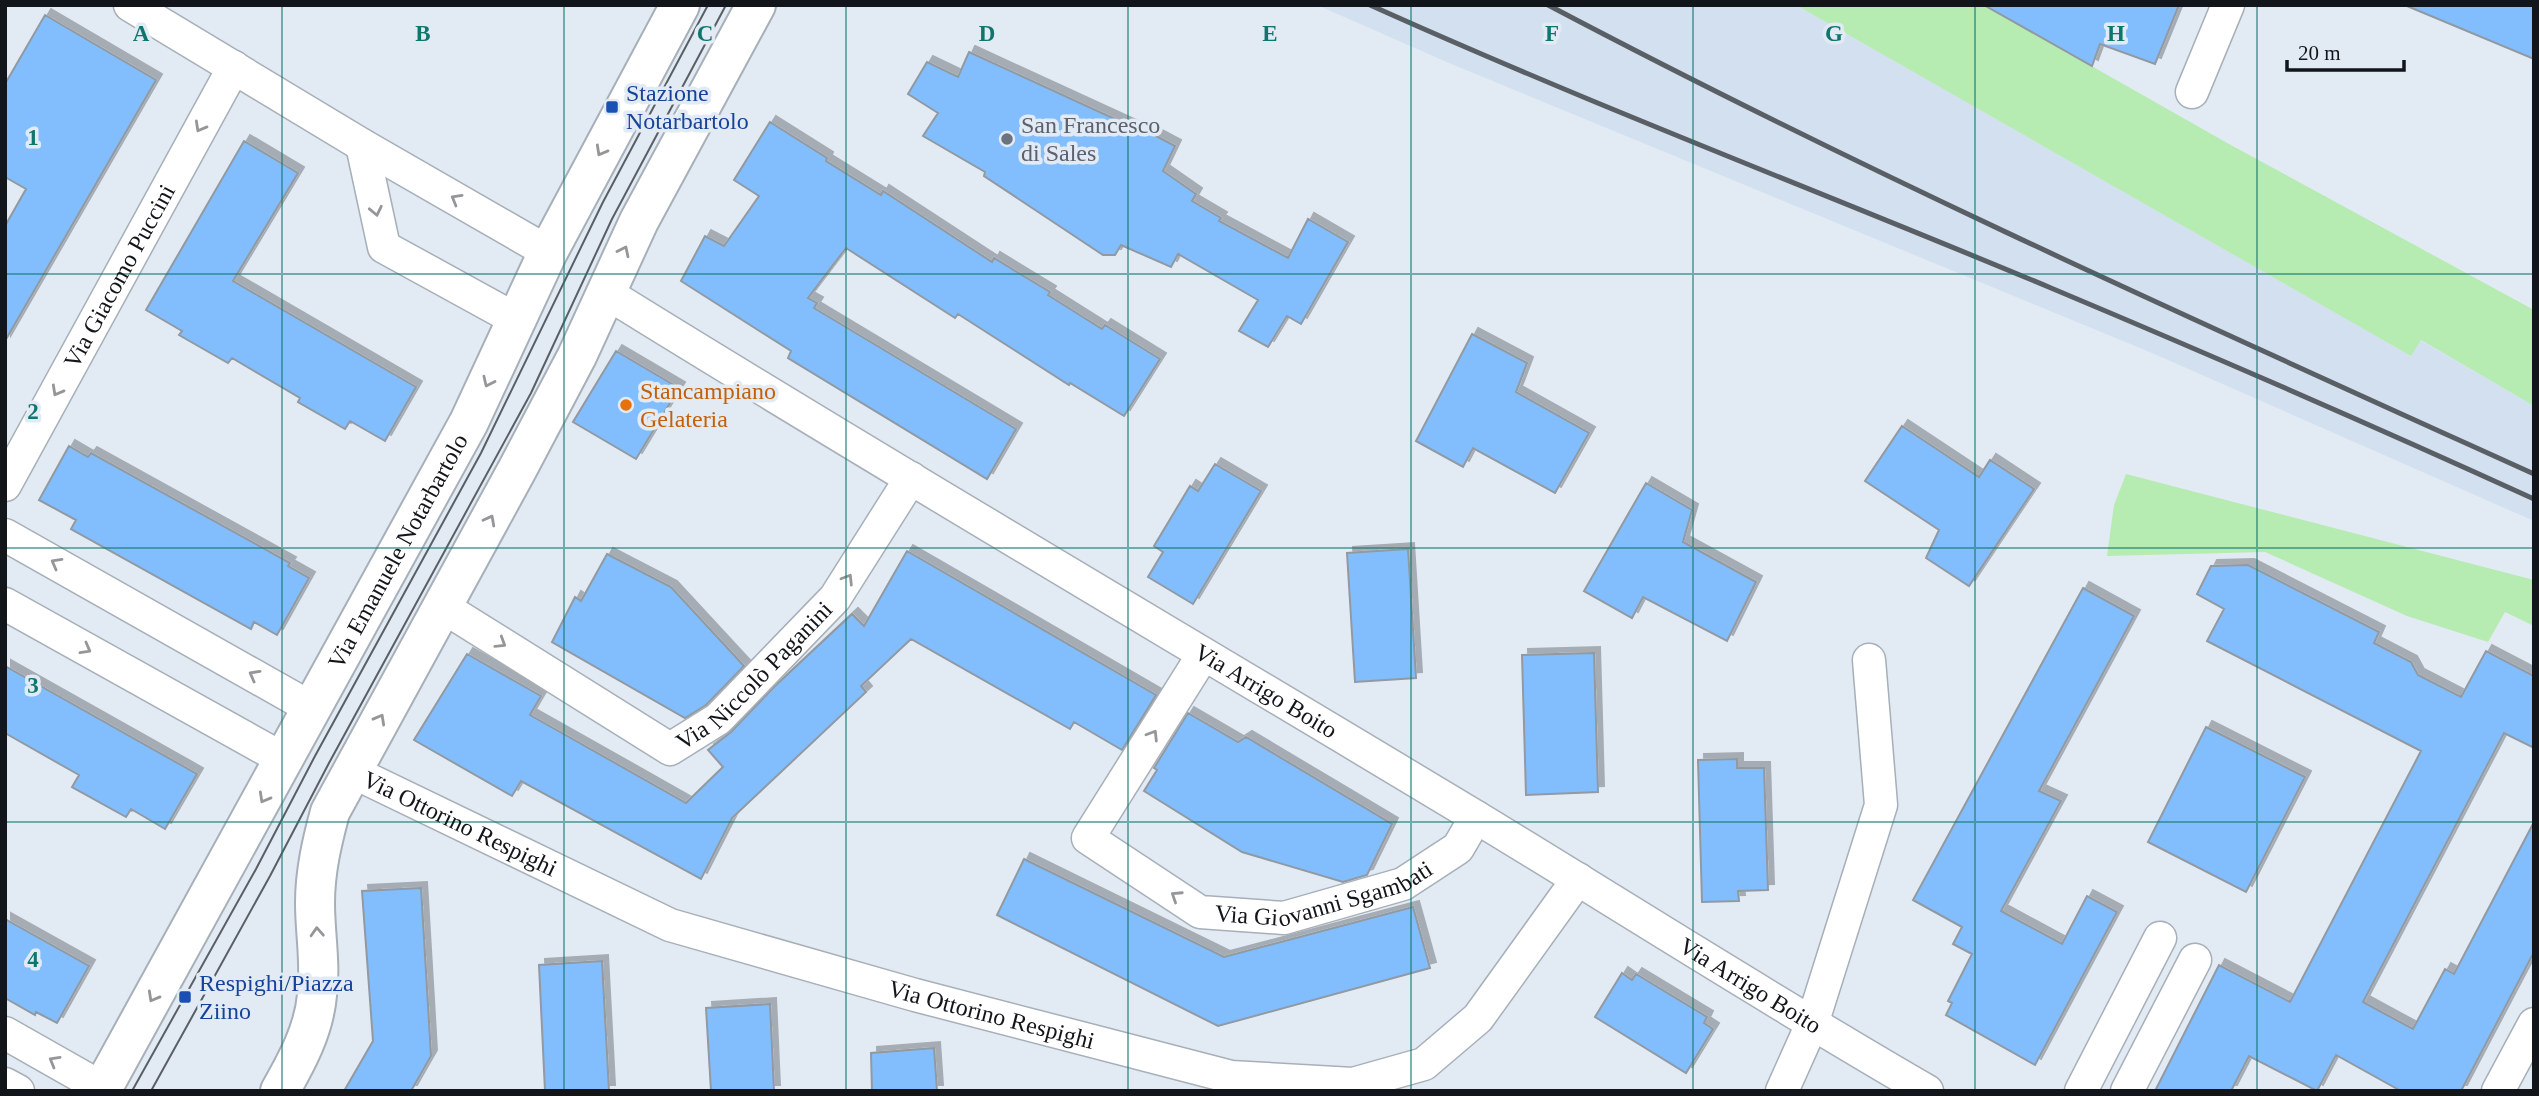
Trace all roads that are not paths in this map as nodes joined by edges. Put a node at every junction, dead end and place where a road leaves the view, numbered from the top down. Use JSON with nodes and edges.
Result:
{"nodes":[{"id":1,"x":130,"y":5,"type":"edge"},
{"id":2,"x":680,"y":5,"type":"edge"},
{"id":3,"x":756,"y":5,"type":"edge"},
{"id":4,"x":2228,"y":5,"type":"edge"},
{"id":5,"x":234,"y":67,"type":"junction"},
{"id":6,"x":2192,"y":92,"type":"dead end"},
{"id":7,"x":362,"y":145,"type":"junction"},
{"id":8,"x":548,"y":252,"type":"junction"},
{"id":9,"x":605,"y":292,"type":"junction"},
{"id":10,"x":517,"y":320,"type":"junction"},
{"id":11,"x":911,"y":478,"type":"junction"},
{"id":12,"x":5,"y":485,"type":"edge"},
{"id":13,"x":5,"y":535,"type":"edge"},
{"id":14,"x":5,"y":604,"type":"edge"},
{"id":15,"x":443,"y":607,"type":"junction"},
{"id":16,"x":1203,"y":655,"type":"junction"},
{"id":17,"x":1869,"y":660,"type":"dead end"},
{"id":18,"x":313,"y":709,"type":"junction"},
{"id":19,"x":285,"y":760,"type":"junction"},
{"id":20,"x":351,"y":771,"type":"junction"},
{"id":21,"x":1476,"y":817,"type":"junction"},
{"id":22,"x":1578,"y":879,"type":"junction"},
{"id":23,"x":2161,"y":938,"type":"dead end"},
{"id":24,"x":2195,"y":960,"type":"dead end"},
{"id":25,"x":1812,"y":1024,"type":"junction"},
{"id":26,"x":2534,"y":1024,"type":"edge"},
{"id":27,"x":5,"y":1033,"type":"edge"},
{"id":28,"x":5,"y":1084,"type":"edge"},
{"id":29,"x":102,"y":1090,"type":"edge"},
{"id":30,"x":18,"y":1091,"type":"edge"},
{"id":31,"x":280,"y":1091,"type":"edge"},
{"id":32,"x":1782,"y":1091,"type":"edge"},
{"id":33,"x":1927,"y":1091,"type":"edge"},
{"id":34,"x":2081,"y":1091,"type":"edge"},
{"id":35,"x":2127,"y":1091,"type":"edge"},
{"id":36,"x":2498,"y":1091,"type":"edge"}],
"edges":[{"from":1,"to":5,"type":"street"},
{"from":2,"to":8,"type":"street","name":"Via Emanuele Notarbartolo","one_way":true},
{"from":9,"to":3,"type":"street","one_way":true},
{"from":4,"to":6,"type":"street"},
{"from":5,"to":7,"type":"street"},
{"from":5,"to":12,"type":"street","name":"Via Giacomo Puccini","one_way":true},
{"from":8,"to":7,"type":"street","one_way":true},
{"from":7,"to":10,"type":"street","one_way":true},
{"from":8,"to":10,"type":"street","name":"Via Emanuele Notarbartolo"},
{"from":9,"to":11,"type":"street","name":"Via Arrigo Boito"},
{"from":15,"to":9,"type":"street","one_way":true},
{"from":10,"to":18,"type":"street","name":"Via Emanuele Notarbartolo","one_way":true},
{"from":15,"to":11,"type":"street","name":"Via Niccolò Paganini","one_way":true},
{"from":11,"to":16,"type":"street","name":"Via Arrigo Boito"},
{"from":18,"to":13,"type":"street","one_way":true},
{"from":14,"to":19,"type":"street","one_way":true},
{"from":20,"to":15,"type":"street","one_way":true},
{"from":16,"to":21,"type":"street","name":"Via Arrigo Boito"},
{"from":21,"to":16,"type":"street","name":"Via Giovanni Sgambati","one_way":true},
{"from":17,"to":25,"type":"street"},
{"from":18,"to":19,"type":"street","name":"Via Emanuele Notarbartolo"},
{"from":19,"to":29,"type":"street","name":"Via Emanuele Notarbartolo","one_way":true},
{"from":20,"to":22,"type":"street","name":"Via Ottorino Respighi"},
{"from":31,"to":20,"type":"street","one_way":true},
{"from":21,"to":22,"type":"street","name":"Via Arrigo Boito"},
{"from":22,"to":25,"type":"street","name":"Via Arrigo Boito"},
{"from":23,"to":34,"type":"street"},
{"from":24,"to":35,"type":"street"},
{"from":25,"to":32,"type":"street"},
{"from":25,"to":33,"type":"street","name":"Via Arrigo Boito"},
{"from":26,"to":36,"type":"street"},
{"from":29,"to":27,"type":"street","one_way":true},
{"from":28,"to":30,"type":"street"}]}
